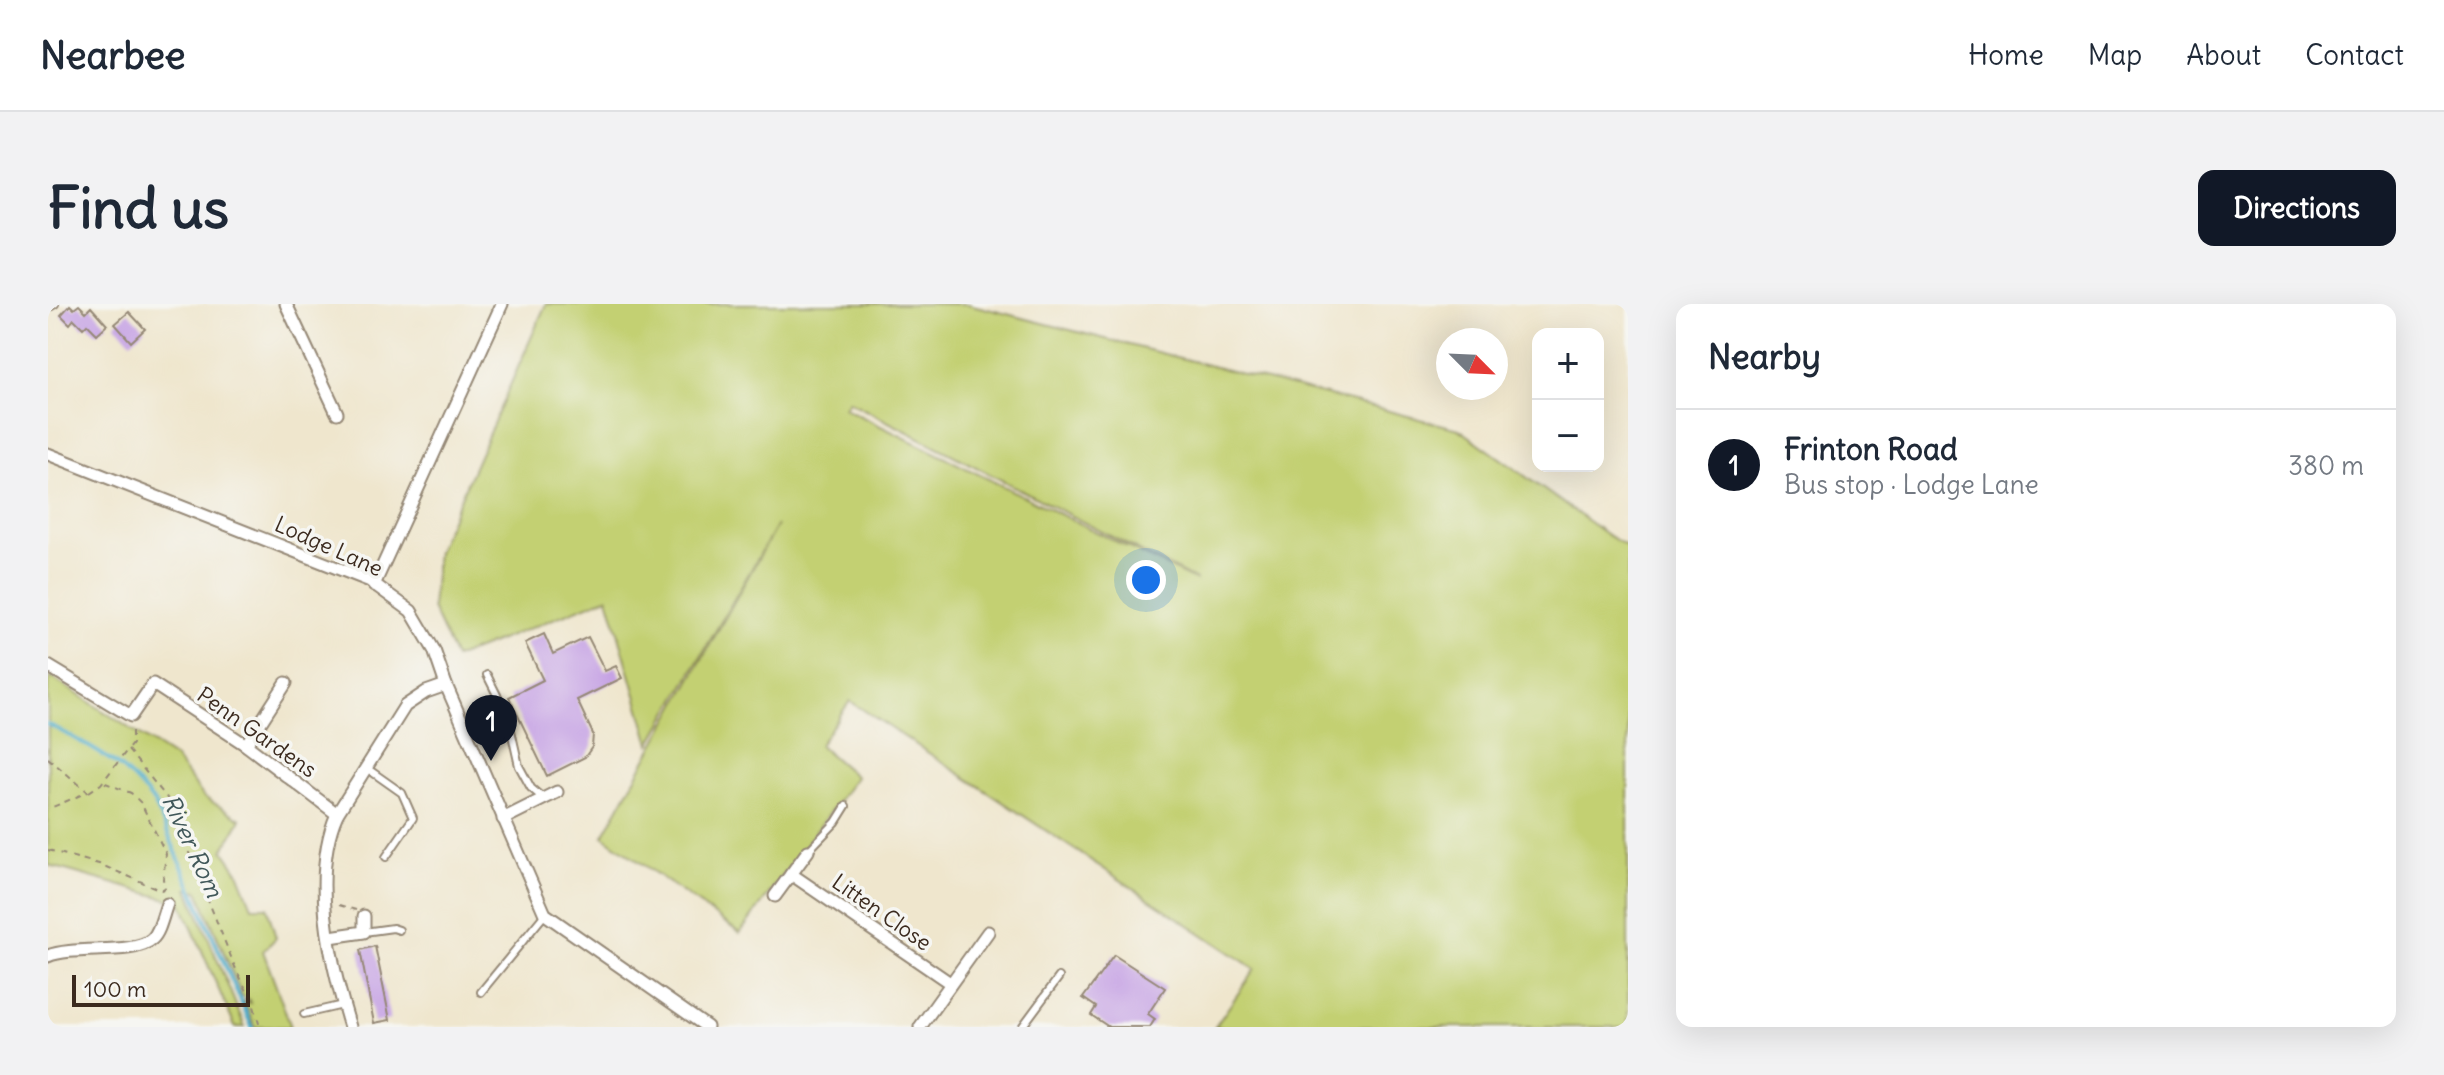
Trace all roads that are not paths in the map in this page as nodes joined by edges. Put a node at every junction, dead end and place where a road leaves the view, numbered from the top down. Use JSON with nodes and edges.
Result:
{"nodes":[{"id":1,"x":55,"y":304,"type":"edge"},
{"id":2,"x":286,"y":304,"type":"edge"},
{"id":3,"x":502,"y":304,"type":"edge"},
{"id":4,"x":48,"y":308,"type":"edge"},
{"id":5,"x":337,"y":413,"type":"dead end"},
{"id":6,"x":48,"y":454,"type":"edge"},
{"id":7,"x":374,"y":585,"type":"junction"},
{"id":8,"x":48,"y":666,"type":"edge"},
{"id":9,"x":487,"y":675,"type":"dead end"},
{"id":10,"x":286,"y":683,"type":"dead end"},
{"id":11,"x":446,"y":685,"type":"junction"},
{"id":12,"x":246,"y":745,"type":"junction"},
{"id":13,"x":368,"y":769,"type":"junction"},
{"id":14,"x":557,"y":792,"type":"dead end"},
{"id":15,"x":544,"y":799,"type":"junction"},
{"id":16,"x":846,"y":806,"type":"dead end"},
{"id":17,"x":337,"y":814,"type":"junction"},
{"id":18,"x":503,"y":819,"type":"junction"},
{"id":19,"x":808,"y":851,"type":"joint"},
{"id":20,"x":386,"y":857,"type":"dead end"},
{"id":21,"x":791,"y":874,"type":"junction"},
{"id":22,"x":775,"y":896,"type":"dead end"},
{"id":23,"x":167,"y":904,"type":"dead end"},
{"id":24,"x":364,"y":913,"type":"road end"},
{"id":25,"x":545,"y":914,"type":"junction"},
{"id":26,"x":399,"y":930,"type":"dead end"},
{"id":27,"x":364,"y":932,"type":"junction"},
{"id":28,"x":988,"y":932,"type":"dead end"},
{"id":29,"x":330,"y":937,"type":"junction"},
{"id":30,"x":48,"y":956,"type":"edge"},
{"id":31,"x":1059,"y":977,"type":"dead end"},
{"id":32,"x":950,"y":983,"type":"junction"},
{"id":33,"x":481,"y":992,"type":"dead end"},
{"id":34,"x":343,"y":1005,"type":"junction"},
{"id":35,"x":304,"y":1014,"type":"dead end"},
{"id":36,"x":350,"y":1027,"type":"edge"},
{"id":37,"x":707,"y":1027,"type":"edge"},
{"id":38,"x":920,"y":1027,"type":"edge"},
{"id":39,"x":1022,"y":1027,"type":"edge"}],
"edges":[{"from":1,"to":4,"type":"lane"},
{"from":2,"to":5,"type":"street"},
{"from":3,"to":7,"type":"street"},
{"from":6,"to":7,"type":"street","name":"Lodge Lane"},
{"from":7,"to":11,"type":"street","name":"Lodge Lane"},
{"from":8,"to":12,"type":"street","name":"Penn Gardens"},
{"from":9,"to":15,"type":"lane"},
{"from":10,"to":12,"type":"street"},
{"from":11,"to":13,"type":"street"},
{"from":11,"to":18,"type":"street","name":"Lodge Lane"},
{"from":12,"to":17,"type":"street","name":"Penn Gardens"},
{"from":13,"to":17,"type":"street"},
{"from":13,"to":20,"type":"lane"},
{"from":14,"to":15,"type":"street"},
{"from":15,"to":18,"type":"street"},
{"from":16,"to":19,"type":"lane"},
{"from":17,"to":29,"type":"street"},
{"from":18,"to":25,"type":"street","name":"Lodge Lane"},
{"from":19,"to":21,"type":"street"},
{"from":21,"to":22,"type":"street"},
{"from":21,"to":32,"type":"street","name":"Litten Close"},
{"from":23,"to":30,"type":"street"},
{"from":24,"to":27,"type":"street"},
{"from":25,"to":33,"type":"lane"},
{"from":25,"to":37,"type":"street"},
{"from":26,"to":27,"type":"lane"},
{"from":27,"to":29,"type":"street"},
{"from":28,"to":32,"type":"street"},
{"from":29,"to":34,"type":"street"},
{"from":31,"to":39,"type":"lane"},
{"from":32,"to":38,"type":"street"},
{"from":34,"to":35,"type":"lane"},
{"from":34,"to":36,"type":"street"}]}
